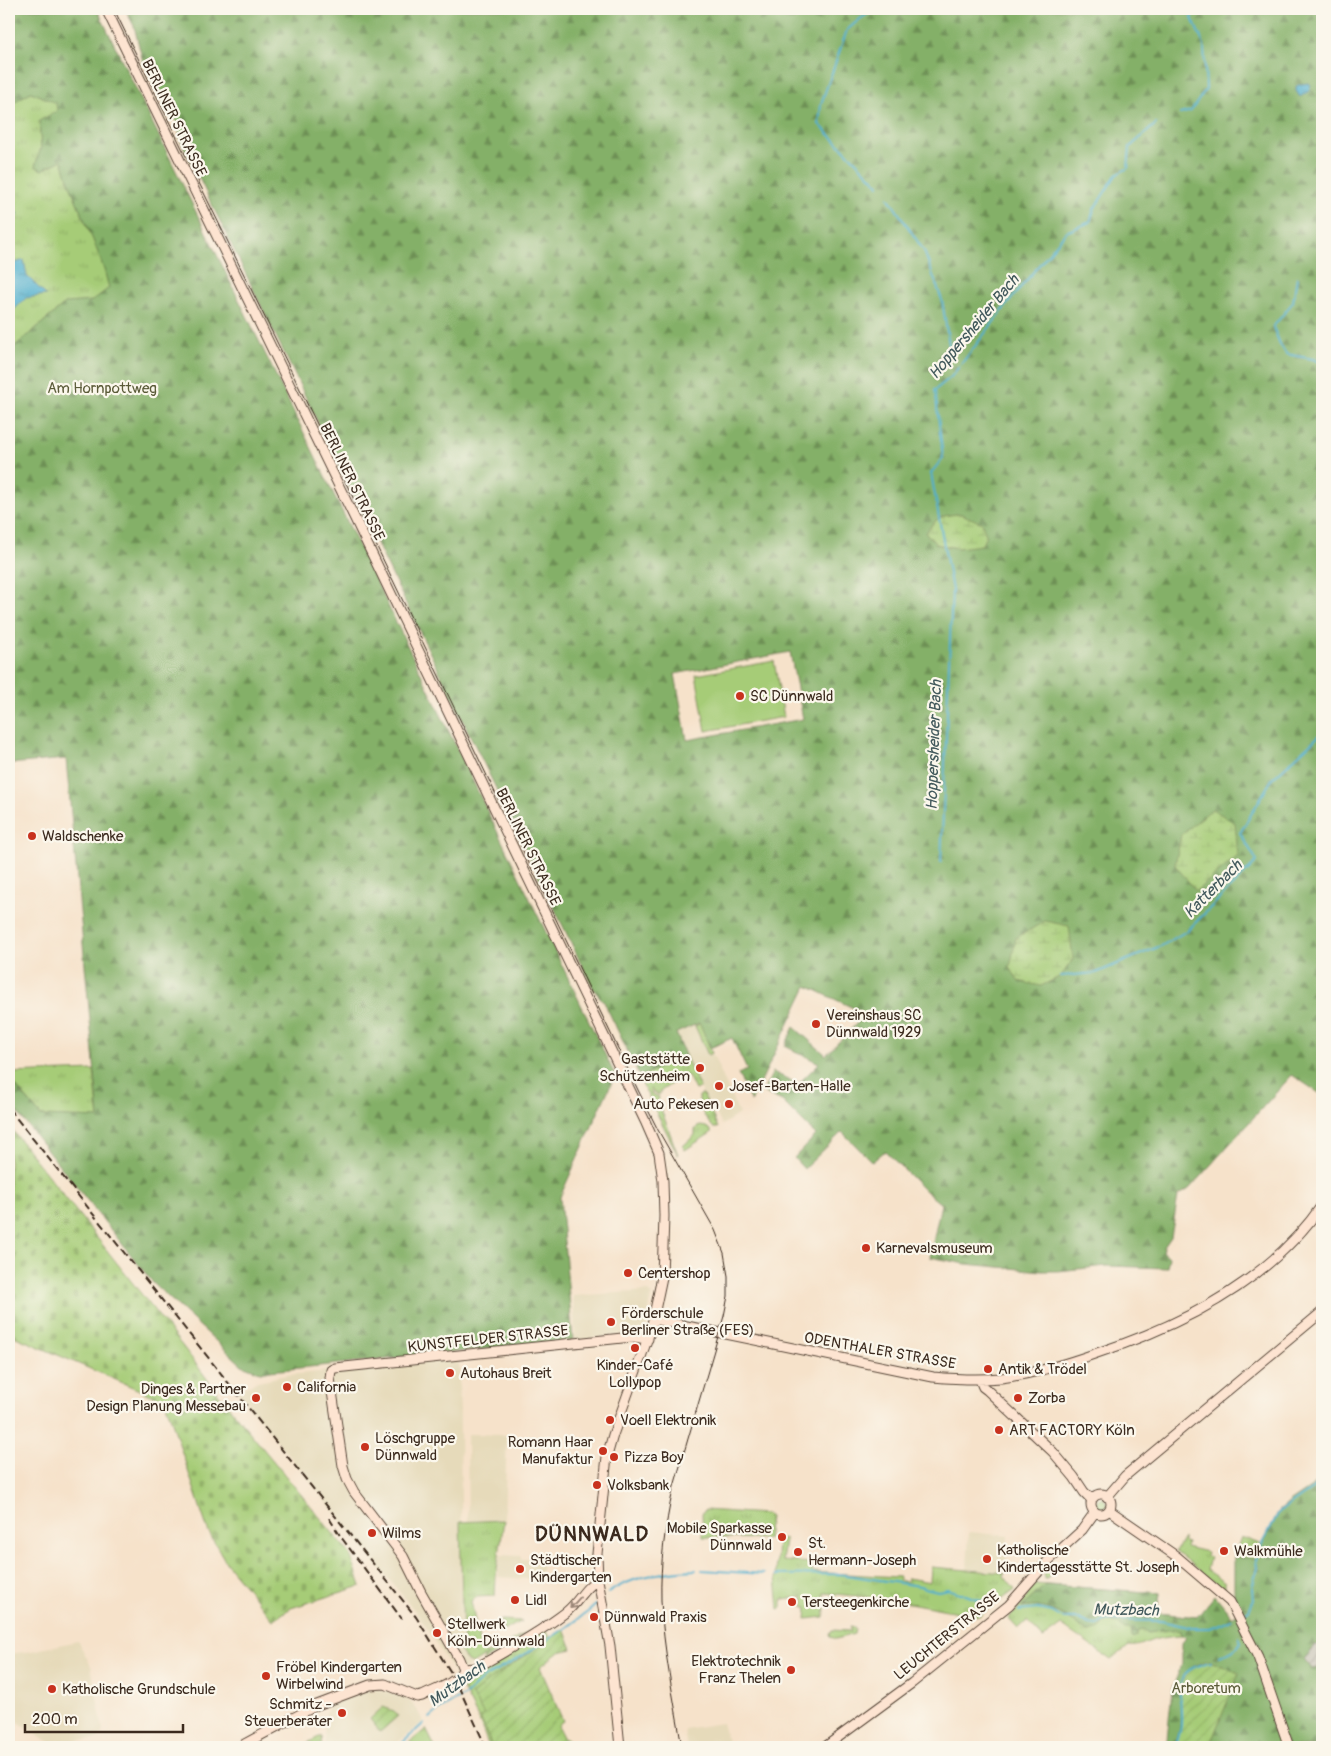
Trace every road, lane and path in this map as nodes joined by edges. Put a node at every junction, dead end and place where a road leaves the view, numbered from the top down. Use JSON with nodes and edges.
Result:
{"nodes":[{"id":1,"x":106,"y":9,"type":"edge"},
{"id":2,"x":1322,"y":1205,"type":"edge"},
{"id":3,"x":1322,"y":1312,"type":"edge"},
{"id":4,"x":654,"y":1319,"type":"junction"},
{"id":5,"x":648,"y":1339,"type":"junction"},
{"id":6,"x":980,"y":1380,"type":"junction"},
{"id":7,"x":1107,"y":1497,"type":"junction"},
{"id":8,"x":1092,"y":1500,"type":"junction"},
{"id":9,"x":1109,"y":1510,"type":"junction"},
{"id":10,"x":1095,"y":1512,"type":"junction"},
{"id":11,"x":598,"y":1580,"type":"junction"},
{"id":12,"x":463,"y":1669,"type":"junction"},
{"id":13,"x":239,"y":1747,"type":"edge"},
{"id":14,"x":620,"y":1747,"type":"edge"},
{"id":15,"x":825,"y":1747,"type":"edge"},
{"id":16,"x":1289,"y":1747,"type":"edge"}],
"edges":[{"from":1,"to":4,"type":"main road","name":"BERLINER STRASSE"},
{"from":2,"to":6,"type":"main road","name":"ODENTHALER STRASSE"},
{"from":3,"to":7,"type":"main road"},
{"from":4,"to":5,"type":"main road","name":"BERLINER STRASSE"},
{"from":4,"to":6,"type":"main road","name":"ODENTHALER STRASSE"},
{"from":5,"to":11,"type":"main road","name":"BERLINER STRASSE"},
{"from":5,"to":12,"type":"main road","name":"KUNSTFELDER STRASSE"},
{"from":6,"to":8,"type":"main road"},
{"from":7,"to":8,"type":"main road"},
{"from":7,"to":9,"type":"main road"},
{"from":8,"to":10,"type":"main road"},
{"from":9,"to":10,"type":"main road"},
{"from":9,"to":16,"type":"main road"},
{"from":10,"to":15,"type":"main road","name":"LEUCHTERSTRASSE"},
{"from":11,"to":12,"type":"main road","one_way":true},
{"from":11,"to":14,"type":"main road","name":"BERLINER STRASSE"},
{"from":12,"to":13,"type":"main road"}]}
